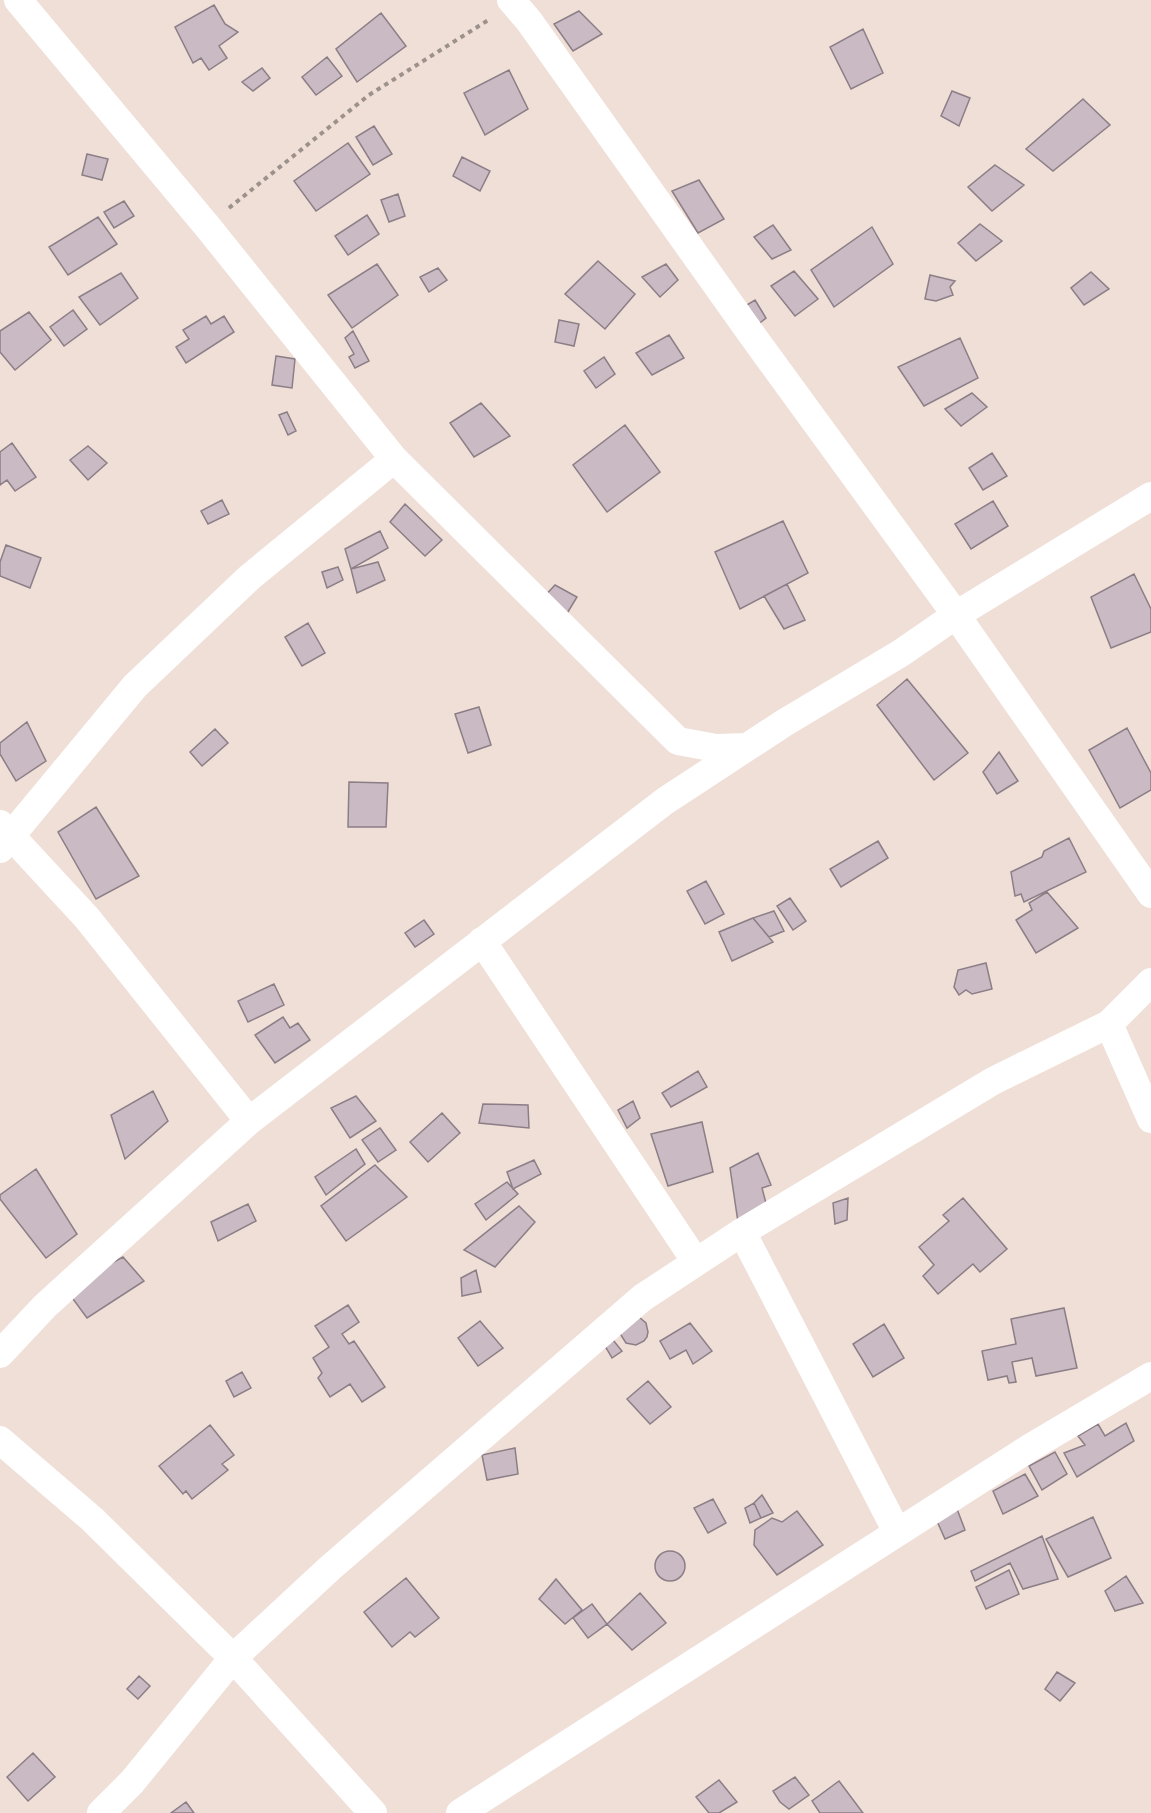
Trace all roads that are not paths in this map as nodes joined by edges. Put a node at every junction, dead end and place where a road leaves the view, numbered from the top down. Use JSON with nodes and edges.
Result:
{"nodes":[{"id":1,"x":16,"y":0,"type":"edge"},
{"id":2,"x":513,"y":2,"type":"edge"},
{"id":3,"x":0,"y":3,"type":"edge"},
{"id":4,"x":394,"y":459,"type":"junction"},
{"id":5,"x":1151,"y":496,"type":"edge"},
{"id":6,"x":956,"y":615,"type":"junction"},
{"id":7,"x":747,"y":747,"type":"junction"},
{"id":8,"x":4,"y":836,"type":"edge"},
{"id":9,"x":1151,"y":894,"type":"edge"},
{"id":10,"x":482,"y":941,"type":"junction"},
{"id":11,"x":1151,"y":982,"type":"edge"},
{"id":12,"x":1109,"y":1024,"type":"junction"},
{"id":13,"x":1151,"y":1119,"type":"edge"},
{"id":14,"x":249,"y":1121,"type":"junction"},
{"id":15,"x":742,"y":1232,"type":"junction"},
{"id":16,"x":696,"y":1262,"type":"junction"},
{"id":17,"x":0,"y":1354,"type":"edge"},
{"id":18,"x":1151,"y":1376,"type":"edge"},
{"id":19,"x":0,"y":1440,"type":"edge"},
{"id":20,"x":897,"y":1532,"type":"junction"},
{"id":21,"x":233,"y":1658,"type":"junction"},
{"id":22,"x":101,"y":1813,"type":"edge"},
{"id":23,"x":373,"y":1813,"type":"edge"},
{"id":24,"x":460,"y":1813,"type":"edge"}],
"edges":[{"from":1,"to":3,"type":"street"},
{"from":1,"to":4,"type":"street"},
{"from":2,"to":6,"type":"street"},
{"from":4,"to":7,"type":"street"},
{"from":4,"to":8,"type":"street"},
{"from":5,"to":6,"type":"street"},
{"from":6,"to":7,"type":"street"},
{"from":6,"to":9,"type":"street"},
{"from":7,"to":10,"type":"street"},
{"from":8,"to":14,"type":"street"},
{"from":10,"to":14,"type":"street"},
{"from":10,"to":16,"type":"street"},
{"from":11,"to":12,"type":"street"},
{"from":12,"to":13,"type":"street"},
{"from":12,"to":15,"type":"street"},
{"from":14,"to":17,"type":"street"},
{"from":15,"to":16,"type":"street"},
{"from":15,"to":20,"type":"street"},
{"from":16,"to":21,"type":"street"},
{"from":18,"to":20,"type":"street"},
{"from":19,"to":21,"type":"street"},
{"from":20,"to":24,"type":"street"},
{"from":21,"to":22,"type":"street"},
{"from":21,"to":23,"type":"street"}]}
